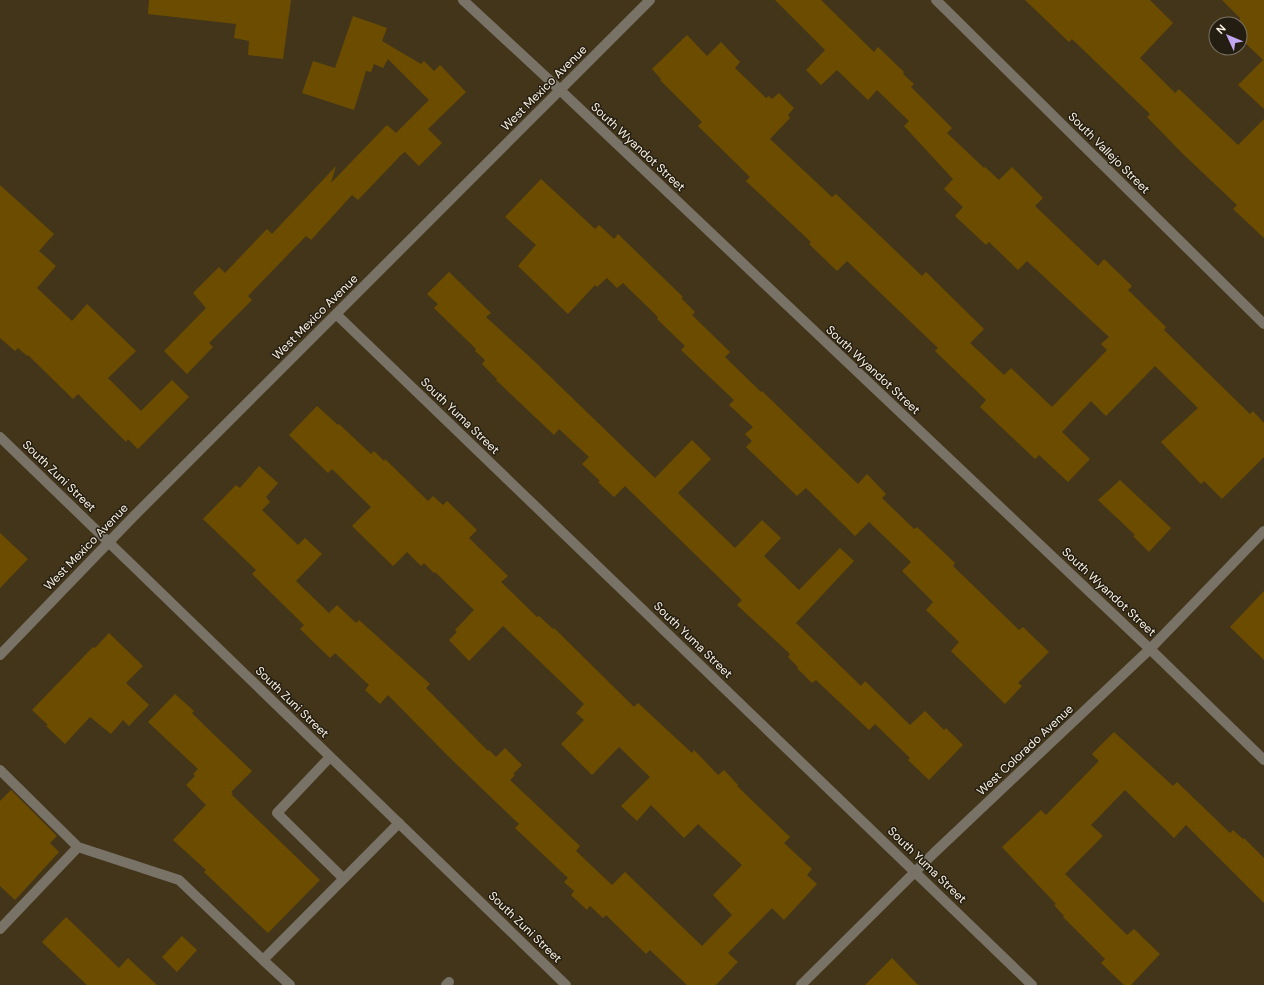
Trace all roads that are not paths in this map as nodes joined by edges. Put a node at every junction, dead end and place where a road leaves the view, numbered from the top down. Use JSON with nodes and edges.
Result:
{"nodes":[{"id":1,"x":463,"y":0,"type":"edge"},
{"id":2,"x":650,"y":0,"type":"edge"},
{"id":3,"x":936,"y":0,"type":"edge"},
{"id":4,"x":560,"y":90,"type":"junction"},
{"id":5,"x":336,"y":314,"type":"junction"},
{"id":6,"x":1264,"y":324,"type":"edge"},
{"id":7,"x":0,"y":437,"type":"edge"},
{"id":8,"x":1264,"y":531,"type":"edge"},
{"id":9,"x":109,"y":542,"type":"junction"},
{"id":10,"x":1150,"y":649,"type":"junction"},
{"id":11,"x":0,"y":655,"type":"edge"},
{"id":12,"x":330,"y":757,"type":"junction"},
{"id":13,"x":1264,"y":760,"type":"edge"},
{"id":14,"x":0,"y":770,"type":"edge"},
{"id":15,"x":399,"y":823,"type":"junction"},
{"id":16,"x":78,"y":847,"type":"junction"},
{"id":17,"x":914,"y":872,"type":"junction"},
{"id":18,"x":343,"y":878,"type":"junction"},
{"id":19,"x":0,"y":929,"type":"edge"},
{"id":20,"x":263,"y":960,"type":"junction"},
{"id":21,"x":290,"y":985,"type":"edge"},
{"id":22,"x":566,"y":985,"type":"edge"},
{"id":23,"x":801,"y":985,"type":"edge"},
{"id":24,"x":1032,"y":985,"type":"edge"}],
"edges":[{"from":1,"to":4,"type":"street","name":"South Wyandot Street"},
{"from":2,"to":4,"type":"street","name":"West Mexico Avenue"},
{"from":3,"to":6,"type":"street","name":"South Vallejo Street"},
{"from":4,"to":5,"type":"street","name":"West Mexico Avenue"},
{"from":4,"to":10,"type":"street","name":"South Wyandot Street"},
{"from":5,"to":9,"type":"street","name":"West Mexico Avenue"},
{"from":5,"to":17,"type":"street","name":"South Yuma Street"},
{"from":7,"to":9,"type":"street","name":"South Zuni Street"},
{"from":8,"to":10,"type":"street","name":"West Colorado Avenue"},
{"from":9,"to":11,"type":"street","name":"West Mexico Avenue"},
{"from":9,"to":12,"type":"street","name":"South Zuni Street"},
{"from":10,"to":13,"type":"street","name":"South Wyandot Street"},
{"from":10,"to":17,"type":"street","name":"West Colorado Avenue"},
{"from":12,"to":15,"type":"street","name":"South Zuni Street"},
{"from":12,"to":18,"type":"street"},
{"from":14,"to":16,"type":"street"},
{"from":15,"to":18,"type":"street"},
{"from":15,"to":22,"type":"street","name":"South Zuni Street"},
{"from":16,"to":19,"type":"street"},
{"from":16,"to":20,"type":"street"},
{"from":17,"to":23,"type":"street","name":"West Colorado Avenue"},
{"from":17,"to":24,"type":"street","name":"South Yuma Street"},
{"from":18,"to":20,"type":"street"},
{"from":20,"to":21,"type":"street"}]}
